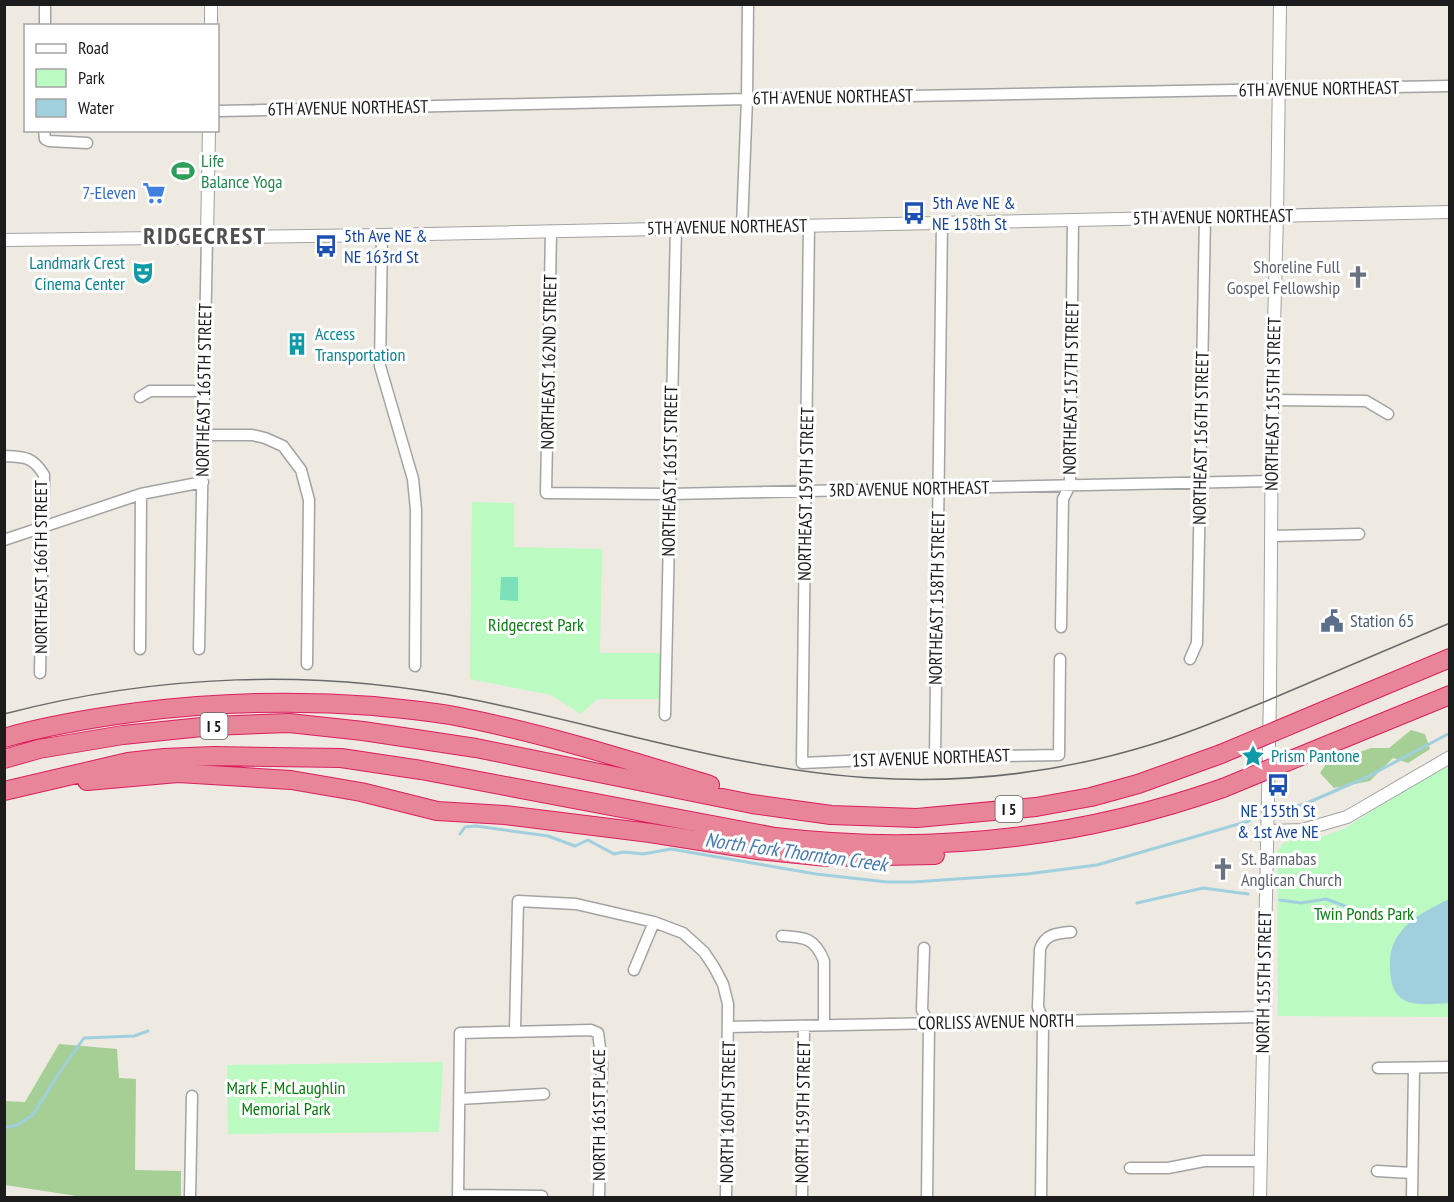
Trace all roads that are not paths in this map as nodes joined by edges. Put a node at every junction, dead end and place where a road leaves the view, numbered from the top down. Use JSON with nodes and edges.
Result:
{"nodes":[{"id":1,"x":45,"y":4,"type":"edge"},
{"id":2,"x":212,"y":4,"type":"edge"},
{"id":3,"x":748,"y":4,"type":"edge"},
{"id":4,"x":1280,"y":4,"type":"edge"},
{"id":5,"x":45,"y":24,"type":"edge"},
{"id":6,"x":211,"y":24,"type":"edge"},
{"id":7,"x":1449,"y":86,"type":"edge"},
{"id":8,"x":1279,"y":90,"type":"junction"},
{"id":9,"x":747,"y":99,"type":"junction"},
{"id":10,"x":219,"y":111,"type":"edge"},
{"id":11,"x":44,"y":132,"type":"edge"},
{"id":12,"x":209,"y":132,"type":"edge"},
{"id":13,"x":87,"y":142,"type":"dead end"},
{"id":14,"x":1449,"y":212,"type":"edge"},
{"id":15,"x":1277,"y":215,"type":"junction"},
{"id":16,"x":1205,"y":217,"type":"junction"},
{"id":17,"x":1073,"y":220,"type":"junction"},
{"id":18,"x":942,"y":223,"type":"junction"},
{"id":19,"x":809,"y":225,"type":"junction"},
{"id":20,"x":742,"y":226,"type":"junction"},
{"id":21,"x":676,"y":228,"type":"junction"},
{"id":22,"x":551,"y":231,"type":"junction"},
{"id":23,"x":382,"y":235,"type":"junction"},
{"id":24,"x":207,"y":237,"type":"junction"},
{"id":25,"x":4,"y":240,"type":"edge"},
{"id":26,"x":203,"y":391,"type":"junction"},
{"id":27,"x":140,"y":397,"type":"dead end"},
{"id":28,"x":1272,"y":400,"type":"junction"},
{"id":29,"x":1388,"y":414,"type":"dead end"},
{"id":30,"x":204,"y":435,"type":"junction"},
{"id":31,"x":4,"y":456,"type":"edge"},
{"id":32,"x":1271,"y":481,"type":"junction"},
{"id":33,"x":203,"y":482,"type":"junction"},
{"id":34,"x":1200,"y":482,"type":"junction"},
{"id":35,"x":1070,"y":485,"type":"junction"},
{"id":36,"x":939,"y":488,"type":"junction"},
{"id":37,"x":806,"y":491,"type":"junction"},
{"id":38,"x":546,"y":493,"type":"joint"},
{"id":39,"x":141,"y":494,"type":"junction"},
{"id":40,"x":670,"y":494,"type":"junction"},
{"id":41,"x":44,"y":526,"type":"junction"},
{"id":42,"x":1359,"y":534,"type":"dead end"},
{"id":43,"x":1271,"y":536,"type":"junction"},
{"id":44,"x":4,"y":540,"type":"edge"},
{"id":45,"x":1061,"y":627,"type":"dead end"},
{"id":46,"x":140,"y":649,"type":"dead end"},
{"id":47,"x":199,"y":649,"type":"dead end"},
{"id":48,"x":1449,"y":658,"type":"edge"},
{"id":49,"x":1060,"y":659,"type":"dead end"},
{"id":50,"x":1191,"y":659,"type":"dead end"},
{"id":51,"x":307,"y":664,"type":"dead end"},
{"id":52,"x":415,"y":666,"type":"dead end"},
{"id":53,"x":40,"y":673,"type":"dead end"},
{"id":54,"x":1270,"y":695,"type":"joint"},
{"id":55,"x":1449,"y":695,"type":"edge"},
{"id":56,"x":665,"y":715,"type":"dead end"},
{"id":57,"x":4,"y":738,"type":"edge"},
{"id":58,"x":935,"y":757,"type":"junction"},
{"id":59,"x":1449,"y":757,"type":"edge"},
{"id":60,"x":4,"y":759,"type":"edge"},
{"id":61,"x":802,"y":763,"type":"joint"},
{"id":62,"x":53,"y":778,"type":"junction"},
{"id":63,"x":4,"y":791,"type":"edge"},
{"id":64,"x":789,"y":809,"type":"junction"},
{"id":65,"x":1267,"y":831,"type":"junction"},
{"id":66,"x":1013,"y":839,"type":"junction"},
{"id":67,"x":654,"y":922,"type":"junction"},
{"id":68,"x":1071,"y":932,"type":"dead end"},
{"id":69,"x":782,"y":936,"type":"dead end"},
{"id":70,"x":924,"y":948,"type":"dead end"},
{"id":71,"x":634,"y":970,"type":"dead end"},
{"id":72,"x":1263,"y":1017,"type":"junction"},
{"id":73,"x":1043,"y":1021,"type":"junction"},
{"id":74,"x":929,"y":1023,"type":"junction"},
{"id":75,"x":824,"y":1025,"type":"junction"},
{"id":76,"x":804,"y":1026,"type":"junction"},
{"id":77,"x":729,"y":1027,"type":"junction"},
{"id":78,"x":515,"y":1030,"type":"junction"},
{"id":79,"x":1449,"y":1067,"type":"edge"},
{"id":80,"x":1377,"y":1068,"type":"dead end"},
{"id":81,"x":1414,"y":1068,"type":"junction"},
{"id":82,"x":544,"y":1094,"type":"dead end"},
{"id":83,"x":192,"y":1096,"type":"dead end"},
{"id":84,"x":459,"y":1099,"type":"junction"},
{"id":85,"x":1260,"y":1161,"type":"junction"},
{"id":86,"x":1130,"y":1168,"type":"dead end"},
{"id":87,"x":1377,"y":1171,"type":"dead end"},
{"id":88,"x":1412,"y":1173,"type":"junction"},
{"id":89,"x":458,"y":1196,"type":"edge"},
{"id":90,"x":542,"y":1196,"type":"dead end"},
{"id":91,"x":190,"y":1197,"type":"edge"},
{"id":92,"x":599,"y":1197,"type":"edge"},
{"id":93,"x":726,"y":1197,"type":"edge"},
{"id":94,"x":802,"y":1197,"type":"edge"},
{"id":95,"x":927,"y":1197,"type":"edge"},
{"id":96,"x":1041,"y":1197,"type":"edge"},
{"id":97,"x":1260,"y":1197,"type":"edge"},
{"id":98,"x":1412,"y":1197,"type":"edge"}],
"edges":[{"from":1,"to":5,"type":"street"},
{"from":2,"to":6,"type":"street"},
{"from":3,"to":9,"type":"street"},
{"from":4,"to":8,"type":"street","name":"NORTHEAST 155TH STREET"},
{"from":7,"to":8,"type":"street","name":"6TH AVENUE NORTHEAST"},
{"from":8,"to":9,"type":"street","name":"6TH AVENUE NORTHEAST"},
{"from":8,"to":15,"type":"street","name":"NORTHEAST 155TH STREET"},
{"from":9,"to":10,"type":"street","name":"6TH AVENUE NORTHEAST"},
{"from":9,"to":20,"type":"street"},
{"from":11,"to":13,"type":"street"},
{"from":12,"to":24,"type":"street","name":"NORTHEAST 165TH STREET"},
{"from":14,"to":15,"type":"street","name":"5TH AVENUE NORTHEAST"},
{"from":15,"to":16,"type":"street","name":"5TH AVENUE NORTHEAST"},
{"from":15,"to":28,"type":"street","name":"NORTHEAST 155TH STREET"},
{"from":16,"to":17,"type":"street","name":"5TH AVENUE NORTHEAST"},
{"from":16,"to":34,"type":"street","name":"NORTHEAST 156TH STREET"},
{"from":17,"to":18,"type":"street","name":"5TH AVENUE NORTHEAST"},
{"from":17,"to":35,"type":"street","name":"NORTHEAST 157TH STREET"},
{"from":18,"to":19,"type":"street","name":"5TH AVENUE NORTHEAST"},
{"from":18,"to":36,"type":"street","name":"NORTHEAST 158TH STREET"},
{"from":19,"to":20,"type":"street","name":"5TH AVENUE NORTHEAST"},
{"from":19,"to":37,"type":"street","name":"NORTHEAST 159TH STREET"},
{"from":20,"to":21,"type":"street","name":"5TH AVENUE NORTHEAST"},
{"from":21,"to":22,"type":"street","name":"5TH AVENUE NORTHEAST"},
{"from":21,"to":40,"type":"street","name":"NORTHEAST 161ST STREET"},
{"from":22,"to":23,"type":"street","name":"5TH AVENUE NORTHEAST"},
{"from":22,"to":38,"type":"street","name":"NORTHEAST 162ND STREET"},
{"from":23,"to":24,"type":"street","name":"5TH AVENUE NORTHEAST"},
{"from":23,"to":52,"type":"street"},
{"from":24,"to":25,"type":"street","name":"5TH AVENUE NORTHEAST"},
{"from":24,"to":26,"type":"street","name":"NORTHEAST 165TH STREET"},
{"from":26,"to":27,"type":"street"},
{"from":26,"to":30,"type":"street","name":"NORTHEAST 165TH STREET"},
{"from":28,"to":29,"type":"street"},
{"from":28,"to":32,"type":"street","name":"NORTHEAST 155TH STREET"},
{"from":30,"to":33,"type":"street","name":"NORTHEAST 165TH STREET"},
{"from":30,"to":51,"type":"street"},
{"from":31,"to":41,"type":"street","name":"NORTHEAST 166TH STREET"},
{"from":32,"to":34,"type":"street","name":"3RD AVENUE NORTHEAST"},
{"from":32,"to":43,"type":"street","name":"NORTHEAST 155TH STREET"},
{"from":33,"to":39,"type":"street"},
{"from":33,"to":47,"type":"street","name":"NORTHEAST 165TH STREET"},
{"from":34,"to":35,"type":"street","name":"3RD AVENUE NORTHEAST"},
{"from":34,"to":50,"type":"street","name":"NORTHEAST 156TH STREET"},
{"from":35,"to":36,"type":"street","name":"3RD AVENUE NORTHEAST"},
{"from":35,"to":45,"type":"street","name":"NORTHEAST 157TH STREET"},
{"from":36,"to":37,"type":"street","name":"3RD AVENUE NORTHEAST"},
{"from":36,"to":58,"type":"street","name":"NORTHEAST 158TH STREET"},
{"from":37,"to":40,"type":"street","name":"3RD AVENUE NORTHEAST"},
{"from":37,"to":61,"type":"street","name":"NORTHEAST 159TH STREET"},
{"from":38,"to":40,"type":"street","name":"3RD AVENUE NORTHEAST"},
{"from":39,"to":41,"type":"street"},
{"from":39,"to":46,"type":"street"},
{"from":40,"to":56,"type":"street","name":"NORTHEAST 161ST STREET"},
{"from":41,"to":44,"type":"street"},
{"from":41,"to":53,"type":"street","name":"NORTHEAST 166TH STREET"},
{"from":42,"to":43,"type":"street"},
{"from":43,"to":54,"type":"street","name":"NORTHEAST 155TH STREET"},
{"from":48,"to":64,"type":"highway","number":"I 5","bridge":true},
{"from":49,"to":58,"type":"street","name":"1ST AVENUE NORTHEAST"},
{"from":54,"to":65,"type":"street","name":"NORTH 155TH STREET"},
{"from":55,"to":66,"type":"highway","number":"I 5","bridge":true},
{"from":57,"to":64,"type":"highway"},
{"from":58,"to":61,"type":"street","name":"1ST AVENUE NORTHEAST"},
{"from":59,"to":65,"type":"street"},
{"from":60,"to":64,"type":"highway","number":"I 5"},
{"from":62,"to":63,"type":"highway","number":"I 5"},
{"from":62,"to":66,"type":"highway","number":"I 5"},
{"from":62,"to":66,"type":"highway"},
{"from":65,"to":72,"type":"street","name":"NORTH 155TH STREET"},
{"from":67,"to":71,"type":"street"},
{"from":67,"to":77,"type":"street","name":"NORTH 160TH STREET"},
{"from":67,"to":78,"type":"street","name":"NORTH 160TH STREET"},
{"from":68,"to":73,"type":"street"},
{"from":69,"to":75,"type":"street","name":"NORTH 159TH STREET"},
{"from":70,"to":74,"type":"street"},
{"from":72,"to":73,"type":"street","name":"CORLISS AVENUE NORTH"},
{"from":72,"to":85,"type":"street","name":"NORTH 155TH STREET"},
{"from":73,"to":74,"type":"street","name":"CORLISS AVENUE NORTH"},
{"from":73,"to":96,"type":"street"},
{"from":74,"to":75,"type":"street","name":"CORLISS AVENUE NORTH"},
{"from":74,"to":95,"type":"street"},
{"from":75,"to":76,"type":"street","name":"CORLISS AVENUE NORTH"},
{"from":76,"to":77,"type":"street","name":"CORLISS AVENUE NORTH"},
{"from":76,"to":94,"type":"street","name":"NORTH 159TH STREET"},
{"from":77,"to":93,"type":"street","name":"NORTH 160TH STREET"},
{"from":78,"to":84,"type":"street"},
{"from":78,"to":92,"type":"street","name":"NORTH 161ST PLACE"},
{"from":79,"to":81,"type":"street"},
{"from":80,"to":81,"type":"street"},
{"from":81,"to":88,"type":"street"},
{"from":82,"to":84,"type":"street"},
{"from":83,"to":91,"type":"street"},
{"from":84,"to":89,"type":"street"},
{"from":85,"to":86,"type":"street"},
{"from":85,"to":97,"type":"street","name":"NORTH 155TH STREET"},
{"from":87,"to":88,"type":"street"},
{"from":88,"to":98,"type":"street"},
{"from":89,"to":90,"type":"street"}]}
